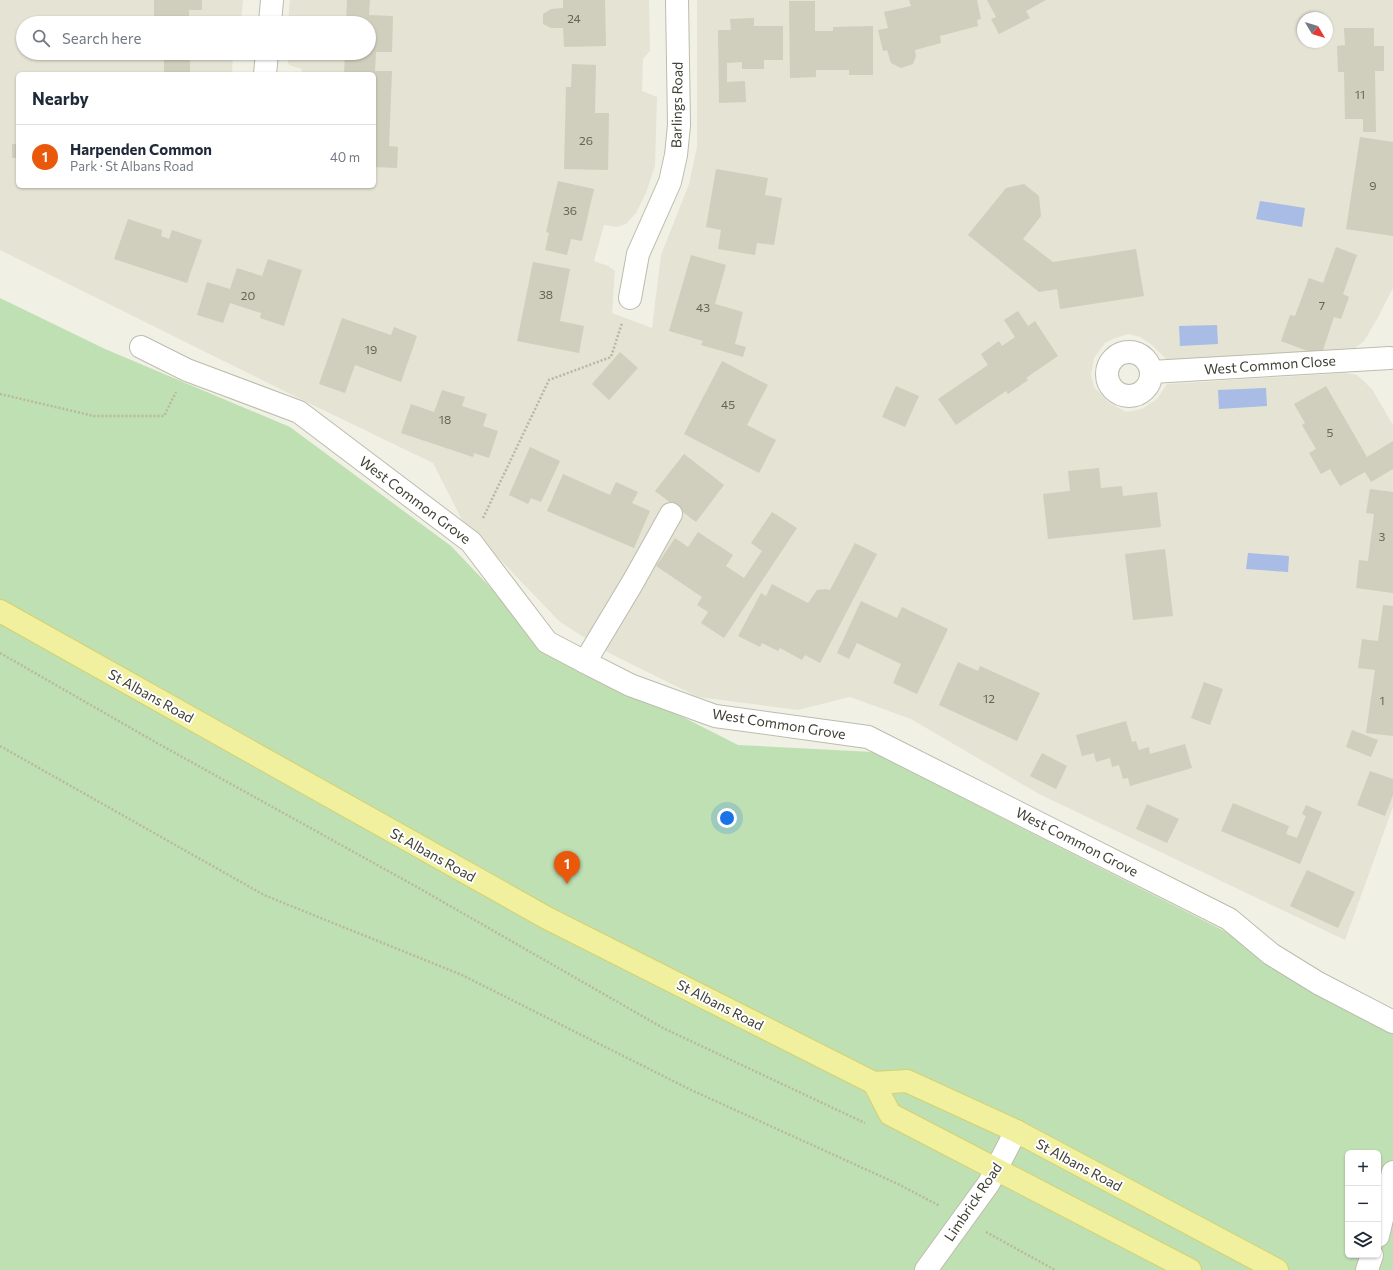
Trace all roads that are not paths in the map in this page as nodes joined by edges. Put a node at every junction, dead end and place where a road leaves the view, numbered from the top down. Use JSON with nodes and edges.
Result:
{"nodes":[{"id":1,"x":272,"y":0,"type":"edge"},
{"id":2,"x":677,"y":0,"type":"edge"},
{"id":3,"x":271,"y":16,"type":"edge"},
{"id":4,"x":266,"y":60,"type":"edge"},
{"id":5,"x":265,"y":72,"type":"edge"},
{"id":6,"x":630,"y":298,"type":"road end"},
{"id":7,"x":141,"y":347,"type":"dead end"},
{"id":8,"x":1392,"y":358,"type":"edge"},
{"id":9,"x":1151,"y":372,"type":"dead end"},
{"id":10,"x":671,"y":514,"type":"dead end"},
{"id":11,"x":0,"y":611,"type":"edge"},
{"id":12,"x":585,"y":662,"type":"junction"},
{"id":13,"x":1393,"y":1022,"type":"edge"},
{"id":14,"x":874,"y":1083,"type":"junction"},
{"id":15,"x":1016,"y":1131,"type":"junction"},
{"id":16,"x":996,"y":1170,"type":"junction"},
{"id":17,"x":1393,"y":1172,"type":"edge"},
{"id":18,"x":1381,"y":1223,"type":"edge"},
{"id":19,"x":1371,"y":1258,"type":"edge"},
{"id":20,"x":926,"y":1270,"type":"edge"},
{"id":21,"x":1190,"y":1270,"type":"edge"},
{"id":22,"x":1277,"y":1270,"type":"edge"},
{"id":23,"x":1367,"y":1270,"type":"edge"}],
"edges":[{"from":1,"to":3,"type":"street"},
{"from":2,"to":6,"type":"street","name":"Barlings Road"},
{"from":4,"to":5,"type":"street"},
{"from":7,"to":12,"type":"street","name":"West Common Grove"},
{"from":8,"to":9,"type":"street","name":"West Common Close"},
{"from":10,"to":12,"type":"street"},
{"from":11,"to":14,"type":"main road","name":"St Albans Road"},
{"from":12,"to":13,"type":"street","name":"West Common Grove"},
{"from":14,"to":15,"type":"main road","name":"St Albans Road"},
{"from":14,"to":16,"type":"main road"},
{"from":15,"to":16,"type":"street","name":"Limbrick Road"},
{"from":15,"to":22,"type":"main road","name":"St Albans Road"},
{"from":16,"to":20,"type":"street","name":"Limbrick Road"},
{"from":16,"to":21,"type":"main road"},
{"from":17,"to":18,"type":"street"},
{"from":19,"to":23,"type":"street"}]}
